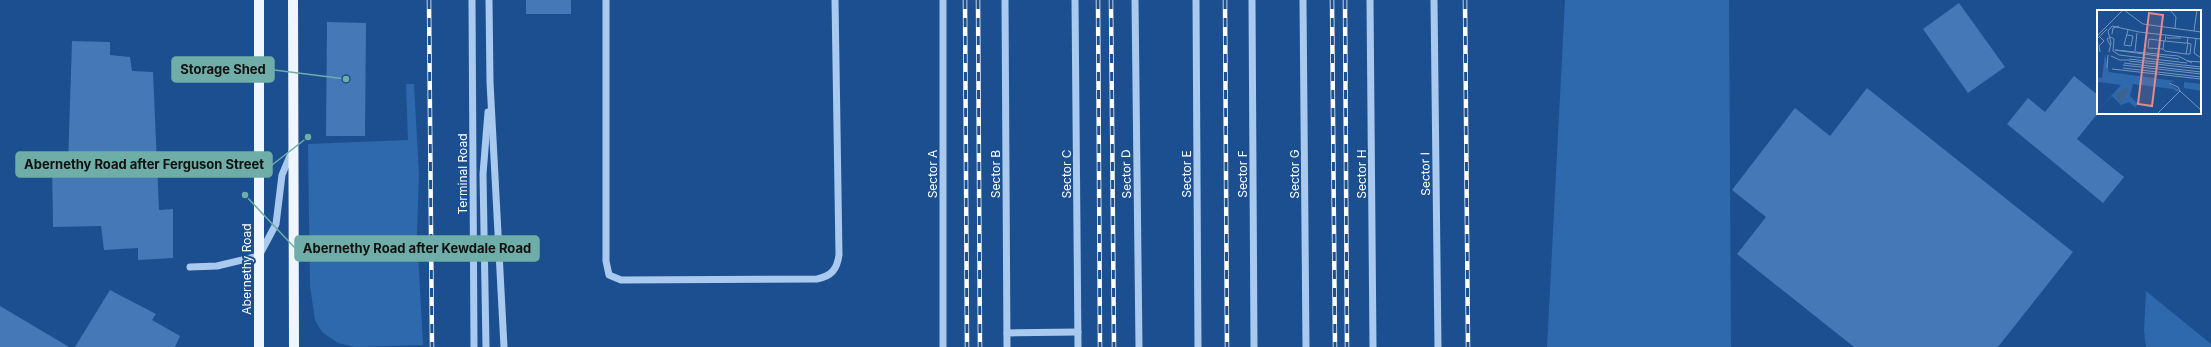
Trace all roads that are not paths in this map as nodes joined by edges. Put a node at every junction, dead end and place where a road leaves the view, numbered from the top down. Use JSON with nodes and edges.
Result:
{"nodes":[{"id":1,"x":260,"y":0,"type":"edge"},
{"id":2,"x":293,"y":0,"type":"edge"},
{"id":3,"x":472,"y":0,"type":"edge"},
{"id":4,"x":489,"y":0,"type":"edge"},
{"id":5,"x":606,"y":0,"type":"edge"},
{"id":6,"x":835,"y":0,"type":"edge"},
{"id":7,"x":943,"y":0,"type":"edge"},
{"id":8,"x":1006,"y":0,"type":"edge"},
{"id":9,"x":1075,"y":0,"type":"edge"},
{"id":10,"x":1136,"y":0,"type":"edge"},
{"id":11,"x":1196,"y":0,"type":"edge"},
{"id":12,"x":1252,"y":0,"type":"edge"},
{"id":13,"x":1303,"y":0,"type":"edge"},
{"id":14,"x":1370,"y":0,"type":"edge"},
{"id":15,"x":1434,"y":0,"type":"edge"},
{"id":16,"x":490,"y":82,"type":"junction"},
{"id":17,"x":294,"y":145,"type":"junction"},
{"id":18,"x":259,"y":256,"type":"junction"},
{"id":19,"x":190,"y":267,"type":"dead end"},
{"id":20,"x":1078,"y":332,"type":"junction"},
{"id":21,"x":1007,"y":333,"type":"junction"},
{"id":22,"x":259,"y":347,"type":"edge"},
{"id":23,"x":294,"y":347,"type":"edge"},
{"id":24,"x":474,"y":347,"type":"edge"},
{"id":25,"x":486,"y":347,"type":"edge"},
{"id":26,"x":504,"y":347,"type":"edge"},
{"id":27,"x":943,"y":347,"type":"edge"},
{"id":28,"x":1008,"y":347,"type":"edge"},
{"id":29,"x":1078,"y":347,"type":"edge"},
{"id":30,"x":1138,"y":347,"type":"edge"},
{"id":31,"x":1198,"y":347,"type":"edge"},
{"id":32,"x":1254,"y":347,"type":"edge"},
{"id":33,"x":1306,"y":347,"type":"edge"},
{"id":34,"x":1373,"y":347,"type":"edge"},
{"id":35,"x":1438,"y":347,"type":"edge"}],
"edges":[{"from":1,"to":18,"type":"main road","name":"Abernethy Road"},
{"from":2,"to":17,"type":"main road"},
{"from":3,"to":24,"type":"street","name":"Terminal Road"},
{"from":4,"to":16,"type":"street"},
{"from":5,"to":6,"type":"street"},
{"from":7,"to":27,"type":"street","name":"Sector A"},
{"from":8,"to":21,"type":"street","name":"Sector B"},
{"from":9,"to":20,"type":"street","name":"Sector C"},
{"from":10,"to":30,"type":"street","name":"Sector D"},
{"from":11,"to":31,"type":"street","name":"Sector E"},
{"from":12,"to":32,"type":"street","name":"Sector F"},
{"from":13,"to":33,"type":"street","name":"Sector G"},
{"from":14,"to":34,"type":"street","name":"Sector H"},
{"from":15,"to":35,"type":"street","name":"Sector I"},
{"from":16,"to":25,"type":"street"},
{"from":16,"to":26,"type":"street"},
{"from":17,"to":18,"type":"street"},
{"from":17,"to":23,"type":"main road"},
{"from":18,"to":19,"type":"street"},
{"from":18,"to":22,"type":"main road","name":"Abernethy Road"},
{"from":20,"to":21,"type":"street"},
{"from":20,"to":29,"type":"street","name":"Sector C"},
{"from":21,"to":28,"type":"street","name":"Sector B"}]}
